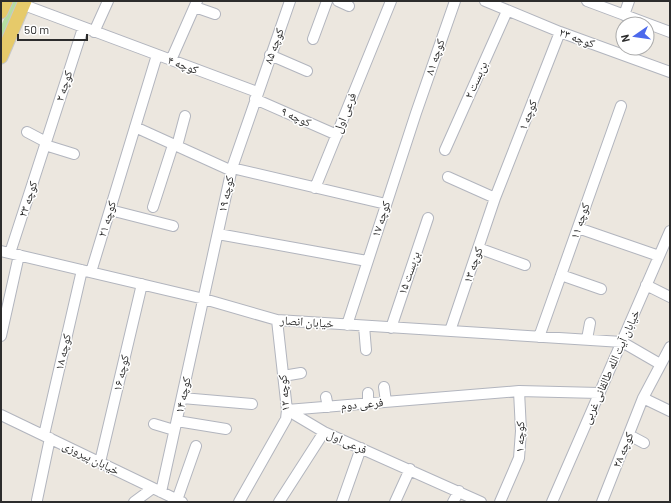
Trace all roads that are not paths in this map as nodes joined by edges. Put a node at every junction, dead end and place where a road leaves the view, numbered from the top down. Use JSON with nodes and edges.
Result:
{"nodes":[{"id":1,"x":6,"y":1,"type":"edge"},
{"id":2,"x":108,"y":1,"type":"edge"},
{"id":3,"x":290,"y":1,"type":"edge"},
{"id":4,"x":327,"y":1,"type":"edge"},
{"id":5,"x":338,"y":1,"type":"edge"},
{"id":6,"x":391,"y":1,"type":"edge"},
{"id":7,"x":455,"y":1,"type":"edge"},
{"id":8,"x":485,"y":1,"type":"edge"},
{"id":9,"x":587,"y":1,"type":"edge"},
{"id":10,"x":629,"y":1,"type":"edge"},
{"id":11,"x":25,"y":3,"type":"edge"},
{"id":12,"x":196,"y":4,"type":"edge"},
{"id":13,"x":349,"y":6,"type":"dead end"},
{"id":14,"x":507,"y":11,"type":"junction"},
{"id":15,"x":1,"y":12,"type":"edge"},
{"id":16,"x":215,"y":14,"type":"dead end"},
{"id":17,"x":624,"y":14,"type":"junction"},
{"id":18,"x":83,"y":28,"type":"junction"},
{"id":19,"x":669,"y":30,"type":"edge"},
{"id":20,"x":94,"y":32,"type":"junction"},
{"id":21,"x":560,"y":32,"type":"junction"},
{"id":22,"x":314,"y":39,"type":"dead end"},
{"id":23,"x":157,"y":55,"type":"junction"},
{"id":24,"x":270,"y":55,"type":"junction"},
{"id":25,"x":1,"y":57,"type":"edge"},
{"id":26,"x":171,"y":60,"type":"junction"},
{"id":27,"x":307,"y":71,"type":"dead end"},
{"id":28,"x":670,"y":72,"type":"edge"},
{"id":29,"x":256,"y":96,"type":"junction"},
{"id":30,"x":621,"y":106,"type":"dead end"},
{"id":31,"x":416,"y":113,"type":"joint"},
{"id":32,"x":185,"y":116,"type":"dead end"},
{"id":33,"x":135,"y":127,"type":"junction"},
{"id":34,"x":27,"y":132,"type":"dead end"},
{"id":35,"x":337,"y":135,"type":"junction"},
{"id":36,"x":46,"y":144,"type":"junction"},
{"id":37,"x":175,"y":145,"type":"junction"},
{"id":38,"x":445,"y":150,"type":"dead end"},
{"id":39,"x":74,"y":154,"type":"dead end"},
{"id":40,"x":123,"y":167,"type":"joint"},
{"id":41,"x":232,"y":170,"type":"junction"},
{"id":42,"x":448,"y":177,"type":"dead end"},
{"id":43,"x":315,"y":188,"type":"junction"},
{"id":44,"x":496,"y":198,"type":"junction"},
{"id":45,"x":386,"y":204,"type":"junction"},
{"id":46,"x":153,"y":207,"type":"dead end"},
{"id":47,"x":110,"y":210,"type":"junction"},
{"id":48,"x":428,"y":218,"type":"dead end"},
{"id":49,"x":173,"y":226,"type":"dead end"},
{"id":50,"x":578,"y":228,"type":"junction"},
{"id":51,"x":670,"y":231,"type":"edge"},
{"id":52,"x":218,"y":234,"type":"junction"},
{"id":53,"x":478,"y":248,"type":"junction"},
{"id":54,"x":10,"y":253,"type":"edge"},
{"id":55,"x":659,"y":256,"type":"junction"},
{"id":56,"x":367,"y":261,"type":"junction"},
{"id":57,"x":525,"y":265,"type":"dead end"},
{"id":58,"x":86,"y":271,"type":"junction"},
{"id":59,"x":561,"y":275,"type":"junction"},
{"id":60,"x":142,"y":284,"type":"junction"},
{"id":61,"x":646,"y":285,"type":"junction"},
{"id":62,"x":601,"y":289,"type":"dead end"},
{"id":63,"x":670,"y":297,"type":"edge"},
{"id":64,"x":204,"y":299,"type":"junction"},
{"id":65,"x":3,"y":313,"type":"edge"},
{"id":66,"x":277,"y":320,"type":"junction"},
{"id":67,"x":590,"y":323,"type":"dead end"},
{"id":68,"x":347,"y":325,"type":"junction"},
{"id":69,"x":364,"y":326,"type":"junction"},
{"id":70,"x":391,"y":328,"type":"junction"},
{"id":71,"x":450,"y":331,"type":"junction"},
{"id":72,"x":1,"y":336,"type":"edge"},
{"id":73,"x":540,"y":337,"type":"junction"},
{"id":74,"x":586,"y":339,"type":"junction"},
{"id":75,"x":622,"y":342,"type":"junction"},
{"id":76,"x":670,"y":347,"type":"edge"},
{"id":77,"x":366,"y":350,"type":"dead end"},
{"id":78,"x":660,"y":364,"type":"junction"},
{"id":79,"x":301,"y":373,"type":"dead end"},
{"id":80,"x":283,"y":376,"type":"junction"},
{"id":81,"x":384,"y":387,"type":"dead end"},
{"id":82,"x":519,"y":391,"type":"junction"},
{"id":83,"x":368,"y":393,"type":"dead end"},
{"id":84,"x":600,"y":393,"type":"junction"},
{"id":85,"x":182,"y":398,"type":"junction"},
{"id":86,"x":644,"y":398,"type":"junction"},
{"id":87,"x":386,"y":402,"type":"junction"},
{"id":88,"x":252,"y":404,"type":"dead end"},
{"id":89,"x":368,"y":404,"type":"junction"},
{"id":90,"x":287,"y":410,"type":"junction"},
{"id":91,"x":670,"y":411,"type":"edge"},
{"id":92,"x":1,"y":415,"type":"edge"},
{"id":93,"x":154,"y":424,"type":"dead end"},
{"id":94,"x":176,"y":426,"type":"junction"},
{"id":95,"x":226,"y":429,"type":"dead end"},
{"id":96,"x":324,"y":432,"type":"junction"},
{"id":97,"x":629,"y":435,"type":"junction"},
{"id":98,"x":47,"y":437,"type":"junction"},
{"id":99,"x":644,"y":443,"type":"dead end"},
{"id":100,"x":196,"y":446,"type":"dead end"},
{"id":101,"x":361,"y":448,"type":"junction"},
{"id":102,"x":100,"y":462,"type":"junction"},
{"id":103,"x":410,"y":469,"type":"junction"},
{"id":104,"x":157,"y":490,"type":"junction"},
{"id":105,"x":458,"y":490,"type":"junction"},
{"id":106,"x":37,"y":500,"type":"dead end"},
{"id":107,"x":180,"y":501,"type":"edge"},
{"id":108,"x":554,"y":501,"type":"edge"},
{"id":109,"x":134,"y":502,"type":"edge"},
{"id":110,"x":239,"y":502,"type":"edge"},
{"id":111,"x":279,"y":502,"type":"edge"},
{"id":112,"x":342,"y":502,"type":"edge"},
{"id":113,"x":395,"y":502,"type":"edge"},
{"id":114,"x":453,"y":502,"type":"edge"},
{"id":115,"x":481,"y":502,"type":"edge"},
{"id":116,"x":500,"y":502,"type":"edge"},
{"id":117,"x":602,"y":502,"type":"edge"}],
"edges":[{"from":1,"to":15,"type":"main road"},
{"from":2,"to":20,"type":"street"},
{"from":3,"to":24,"type":"street","name":"کوچه ۸۵"},
{"from":4,"to":22,"type":"street"},
{"from":5,"to":13,"type":"street"},
{"from":6,"to":35,"type":"street","name":"فرعی اول"},
{"from":7,"to":31,"type":"street","name":"کوچه ۸۱"},
{"from":8,"to":14,"type":"street","name":"کوچه ۲۳"},
{"from":9,"to":17,"type":"street"},
{"from":10,"to":17,"type":"street"},
{"from":11,"to":18,"type":"street"},
{"from":11,"to":25,"type":"main road"},
{"from":12,"to":16,"type":"street"},
{"from":12,"to":26,"type":"street"},
{"from":14,"to":21,"type":"street","name":"کوچه ۲۳"},
{"from":14,"to":38,"type":"street","name":"بن‌بست ۲"},
{"from":17,"to":19,"type":"street"},
{"from":18,"to":20,"type":"street"},
{"from":18,"to":36,"type":"street","name":"کوچه ۲"},
{"from":20,"to":23,"type":"street"},
{"from":21,"to":28,"type":"street","name":"کوچه ۲۳"},
{"from":21,"to":44,"type":"street","name":"کوچه ۱"},
{"from":23,"to":26,"type":"street","name":"کوچه ۴"},
{"from":23,"to":33,"type":"street","name":"کوچه ۴"},
{"from":24,"to":27,"type":"street"},
{"from":24,"to":29,"type":"street","name":"کوچه ۸۵"},
{"from":26,"to":29,"type":"street","name":"کوچه ۴"},
{"from":29,"to":35,"type":"street","name":"کوچه ۹"},
{"from":29,"to":41,"type":"street","name":"کوچه ۱۹"},
{"from":30,"to":50,"type":"street","name":"کوچه ۱۱"},
{"from":31,"to":45,"type":"street","name":"کوچه ۱۷"},
{"from":32,"to":37,"type":"street"},
{"from":33,"to":37,"type":"street"},
{"from":33,"to":40,"type":"street","name":"کوچه ۴"},
{"from":34,"to":36,"type":"street"},
{"from":35,"to":43,"type":"street","name":"فرعی اول"},
{"from":36,"to":39,"type":"street"},
{"from":36,"to":54,"type":"street","name":"کوچه ۲۳"},
{"from":37,"to":41,"type":"street"},
{"from":37,"to":46,"type":"street"},
{"from":40,"to":47,"type":"street","name":"کوچه ۲۱"},
{"from":41,"to":43,"type":"street"},
{"from":41,"to":52,"type":"street","name":"کوچه ۱۹"},
{"from":42,"to":44,"type":"street"},
{"from":43,"to":45,"type":"street"},
{"from":44,"to":53,"type":"street","name":"کوچه ۱۳"},
{"from":45,"to":56,"type":"street","name":"کوچه ۱۷"},
{"from":47,"to":49,"type":"street"},
{"from":47,"to":58,"type":"street","name":"کوچه ۲۱"},
{"from":48,"to":70,"type":"street","name":"بن‌بست ۱۵"},
{"from":50,"to":55,"type":"street"},
{"from":50,"to":59,"type":"street","name":"کوچه ۱۱"},
{"from":51,"to":55,"type":"street","name":"خیابان آیت الله طالقانی غربی"},
{"from":52,"to":56,"type":"street"},
{"from":52,"to":64,"type":"street","name":"کوچه ۱۹"},
{"from":53,"to":57,"type":"street"},
{"from":53,"to":71,"type":"street","name":"کوچه ۱۳"},
{"from":54,"to":58,"type":"street","name":"خیابان انصار"},
{"from":54,"to":65,"type":"street","name":"کوچه ۲۳"},
{"from":55,"to":61,"type":"street","name":"خیابان آیت الله طالقانی غربی"},
{"from":56,"to":68,"type":"street","name":"کوچه ۱۷"},
{"from":58,"to":60,"type":"street","name":"خیابان انصار"},
{"from":58,"to":98,"type":"street","name":"کوچه ۱۸"},
{"from":59,"to":62,"type":"street"},
{"from":59,"to":73,"type":"street","name":"کوچه ۱۱"},
{"from":60,"to":64,"type":"street","name":"خیابان انصار"},
{"from":60,"to":102,"type":"street","name":"کوچه ۱۶"},
{"from":61,"to":63,"type":"street"},
{"from":61,"to":75,"type":"street","name":"خیابان آیت الله طالقانی غربی"},
{"from":64,"to":66,"type":"street","name":"خیابان انصار"},
{"from":64,"to":85,"type":"street","name":"کوچه ۱۴"},
{"from":65,"to":72,"type":"street","name":"کوچه ۲۳"},
{"from":66,"to":68,"type":"street","name":"خیابان انصار"},
{"from":66,"to":80,"type":"street","name":"کوچه ۱۲"},
{"from":67,"to":74,"type":"street"},
{"from":68,"to":69,"type":"street","name":"خیابان انصار"},
{"from":69,"to":70,"type":"street","name":"خیابان انصار"},
{"from":69,"to":77,"type":"street"},
{"from":70,"to":71,"type":"street","name":"خیابان انصار"},
{"from":71,"to":73,"type":"street","name":"خیابان انصار"},
{"from":73,"to":74,"type":"street","name":"خیابان انصار"},
{"from":74,"to":75,"type":"street","name":"خیابان انصار"},
{"from":75,"to":78,"type":"street"},
{"from":75,"to":84,"type":"street","name":"خیابان آیت الله طالقانی غربی"},
{"from":76,"to":78,"type":"street","name":"کوچه ۲۸"},
{"from":78,"to":86,"type":"street","name":"کوچه ۲۸"},
{"from":79,"to":80,"type":"street"},
{"from":80,"to":90,"type":"street","name":"کوچه ۱۲"},
{"from":81,"to":87,"type":"street"},
{"from":82,"to":84,"type":"street"},
{"from":82,"to":87,"type":"street","name":"فرعی دوم"},
{"from":82,"to":116,"type":"street","name":"کوچه ۱"},
{"from":83,"to":89,"type":"street"},
{"from":84,"to":108,"type":"street","name":"خیابان آیت الله طالقانی غربی"},
{"from":85,"to":88,"type":"street"},
{"from":85,"to":94,"type":"street","name":"کوچه ۱۴"},
{"from":86,"to":91,"type":"street"},
{"from":86,"to":97,"type":"street","name":"کوچه ۲۸"},
{"from":87,"to":89,"type":"street","name":"فرعی دوم"},
{"from":89,"to":90,"type":"street","name":"فرعی دوم"},
{"from":90,"to":96,"type":"street","name":"فرعی اول"},
{"from":90,"to":110,"type":"street","name":"کوچه ۱۲"},
{"from":92,"to":98,"type":"street","name":"خیابان پیروزی"},
{"from":93,"to":94,"type":"street"},
{"from":94,"to":95,"type":"street"},
{"from":94,"to":104,"type":"street","name":"کوچه ۱۴"},
{"from":96,"to":101,"type":"street","name":"فرعی اول"},
{"from":96,"to":111,"type":"street"},
{"from":97,"to":99,"type":"street"},
{"from":97,"to":117,"type":"street","name":"کوچه ۲۸"},
{"from":98,"to":102,"type":"street","name":"خیابان پیروزی"},
{"from":98,"to":106,"type":"street"},
{"from":100,"to":107,"type":"street"},
{"from":101,"to":103,"type":"street","name":"فرعی اول"},
{"from":101,"to":112,"type":"street"},
{"from":102,"to":104,"type":"street","name":"خیابان پیروزی"},
{"from":103,"to":105,"type":"street","name":"فرعی اول"},
{"from":103,"to":113,"type":"street"},
{"from":104,"to":107,"type":"street","name":"خیابان پیروزی"},
{"from":104,"to":109,"type":"street"},
{"from":105,"to":114,"type":"street"},
{"from":105,"to":115,"type":"street","name":"فرعی اول"}]}
